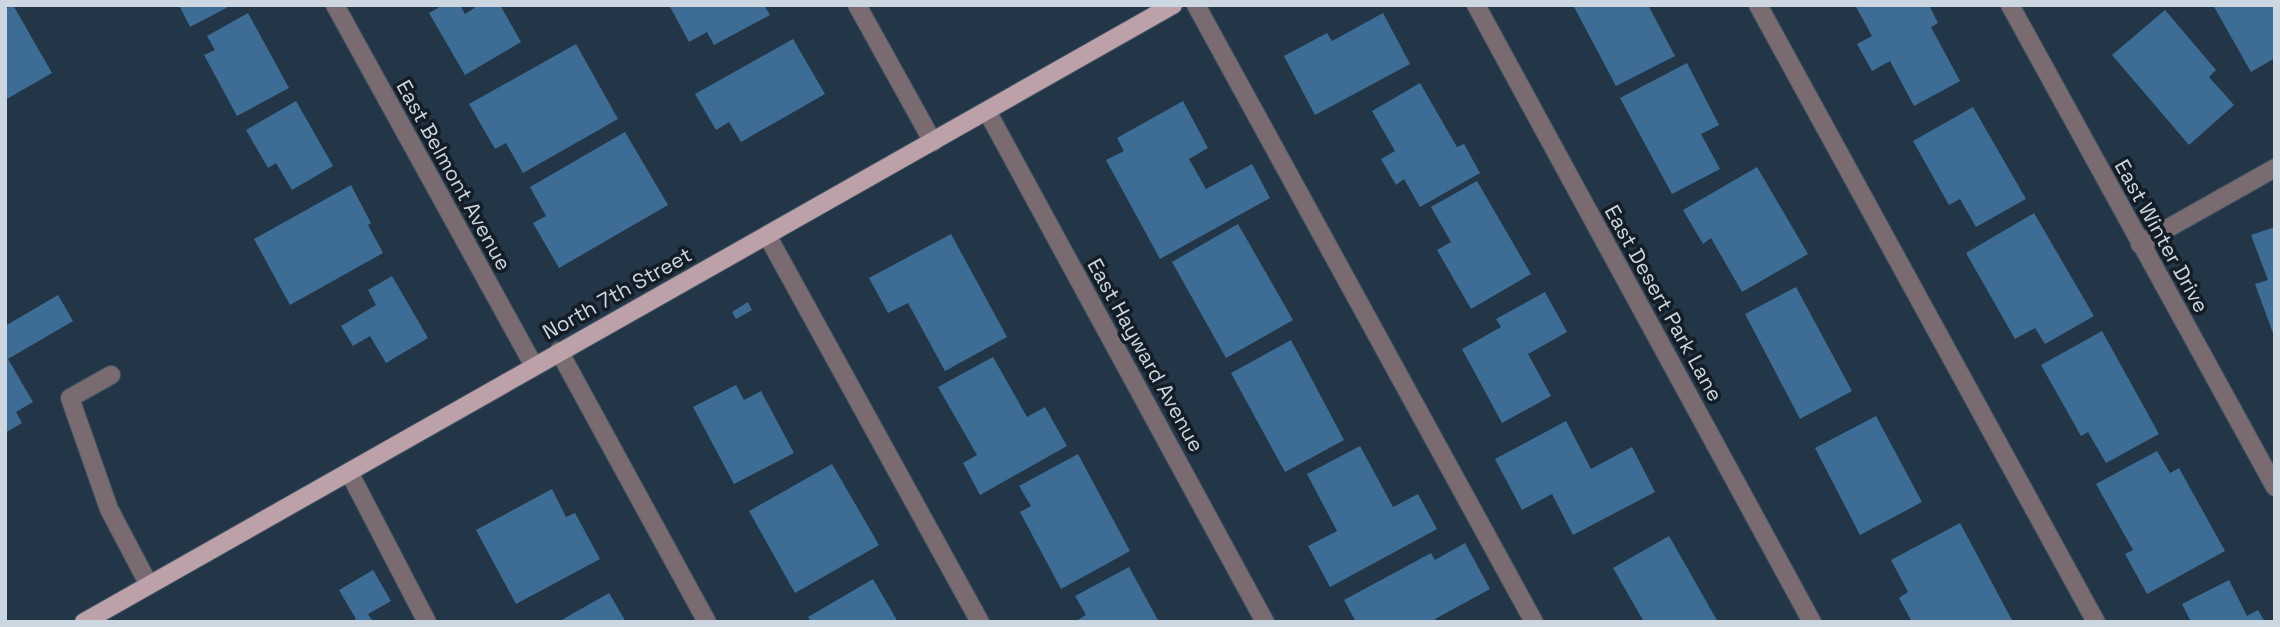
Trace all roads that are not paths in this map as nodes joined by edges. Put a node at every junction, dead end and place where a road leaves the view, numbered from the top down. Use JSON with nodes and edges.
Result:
{"nodes":[{"id":1,"x":335,"y":5,"type":"edge"},
{"id":2,"x":857,"y":5,"type":"edge"},
{"id":3,"x":1173,"y":5,"type":"edge"},
{"id":4,"x":1196,"y":5,"type":"edge"},
{"id":5,"x":1476,"y":5,"type":"edge"},
{"id":6,"x":1758,"y":5,"type":"edge"},
{"id":7,"x":2010,"y":5,"type":"edge"},
{"id":8,"x":988,"y":111,"type":"junction"},
{"id":9,"x":933,"y":142,"type":"junction"},
{"id":10,"x":2275,"y":168,"type":"edge"},
{"id":11,"x":767,"y":235,"type":"junction"},
{"id":12,"x":2140,"y":244,"type":"junction"},
{"id":13,"x":559,"y":351,"type":"junction"},
{"id":14,"x":534,"y":366,"type":"junction"},
{"id":15,"x":111,"y":375,"type":"dead end"},
{"id":16,"x":349,"y":472,"type":"junction"},
{"id":17,"x":2275,"y":487,"type":"edge"},
{"id":18,"x":149,"y":585,"type":"junction"},
{"id":19,"x":84,"y":622,"type":"edge"},
{"id":20,"x":427,"y":622,"type":"edge"},
{"id":21,"x":706,"y":622,"type":"edge"},
{"id":22,"x":980,"y":622,"type":"edge"},
{"id":23,"x":1265,"y":622,"type":"edge"},
{"id":24,"x":1534,"y":622,"type":"edge"},
{"id":25,"x":1812,"y":622,"type":"edge"},
{"id":26,"x":2096,"y":622,"type":"edge"}],
"edges":[{"from":1,"to":14,"type":"street","name":"East Belmont Avenue"},
{"from":2,"to":9,"type":"street"},
{"from":3,"to":8,"type":"main road","name":"North 7th Street"},
{"from":4,"to":24,"type":"street"},
{"from":5,"to":25,"type":"street","name":"East Desert Park Lane"},
{"from":6,"to":26,"type":"street"},
{"from":7,"to":12,"type":"street","name":"East Winter Drive"},
{"from":8,"to":9,"type":"main road","name":"North 7th Street"},
{"from":8,"to":23,"type":"street","name":"East Hayward Avenue"},
{"from":9,"to":11,"type":"main road","name":"North 7th Street"},
{"from":10,"to":12,"type":"street"},
{"from":11,"to":13,"type":"main road","name":"North 7th Street"},
{"from":11,"to":22,"type":"street"},
{"from":12,"to":17,"type":"street","name":"East Winter Drive"},
{"from":13,"to":14,"type":"main road","name":"North 7th Street"},
{"from":13,"to":21,"type":"street"},
{"from":14,"to":16,"type":"main road","name":"North 7th Street"},
{"from":15,"to":18,"type":"street"},
{"from":16,"to":18,"type":"main road","name":"North 7th Street"},
{"from":16,"to":20,"type":"street"},
{"from":18,"to":19,"type":"main road","name":"North 7th Street"}]}
